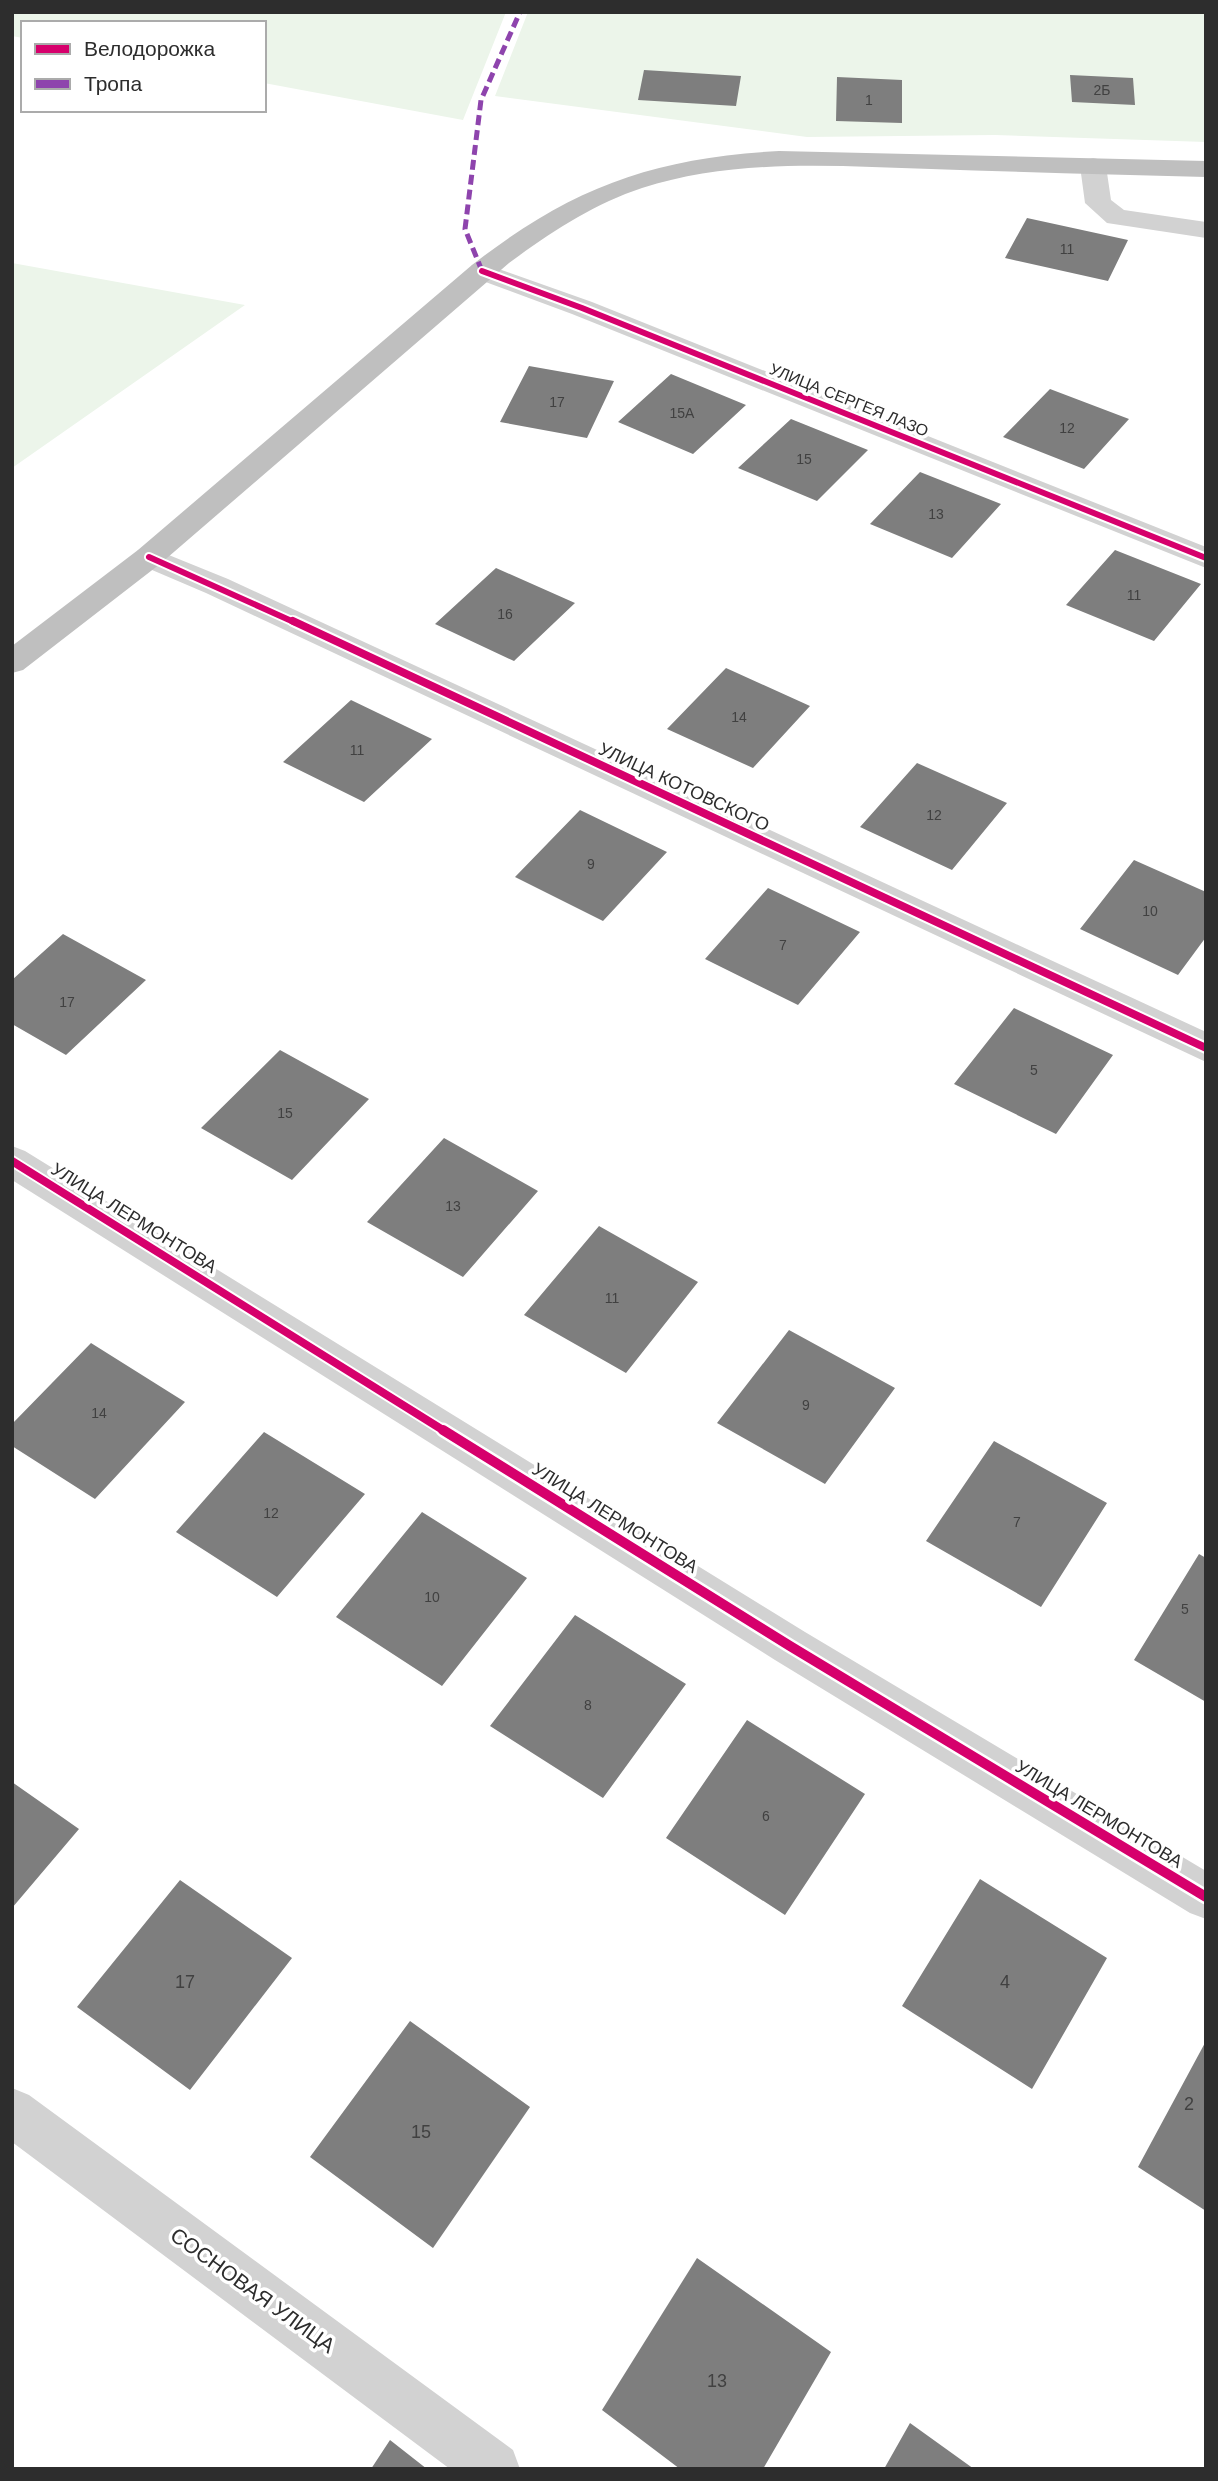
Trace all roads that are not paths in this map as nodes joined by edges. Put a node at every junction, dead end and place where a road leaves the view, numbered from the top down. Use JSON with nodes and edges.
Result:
{"nodes":[{"id":1,"x":1093,"y":166,"type":"junction"},
{"id":2,"x":1206,"y":169,"type":"edge"},
{"id":3,"x":1206,"y":230,"type":"edge"},
{"id":4,"x":482,"y":271,"type":"junction"},
{"id":5,"x":149,"y":557,"type":"junction"},
{"id":6,"x":1206,"y":558,"type":"edge"},
{"id":7,"x":12,"y":662,"type":"edge"},
{"id":8,"x":1206,"y":1048,"type":"edge"},
{"id":9,"x":12,"y":1161,"type":"edge"},
{"id":10,"x":1206,"y":1897,"type":"edge"},
{"id":11,"x":12,"y":2112,"type":"edge"},
{"id":12,"x":494,"y":2469,"type":"edge"}],
"edges":[{"from":1,"to":2,"type":"highway"},
{"from":1,"to":3,"type":"street"},
{"from":1,"to":4,"type":"highway"},
{"from":4,"to":5,"type":"highway"},
{"from":4,"to":6,"type":"street","name":"УЛИЦА СЕРГЕЯ ЛАЗО"},
{"from":5,"to":7,"type":"highway"},
{"from":5,"to":8,"type":"street","name":"УЛИЦА КОТОВСКОГО"},
{"from":9,"to":10,"type":"street","name":"УЛИЦА ЛЕРМОНТОВА"},
{"from":11,"to":12,"type":"street","name":"СОСНОВАЯ УЛИЦА"}]}
